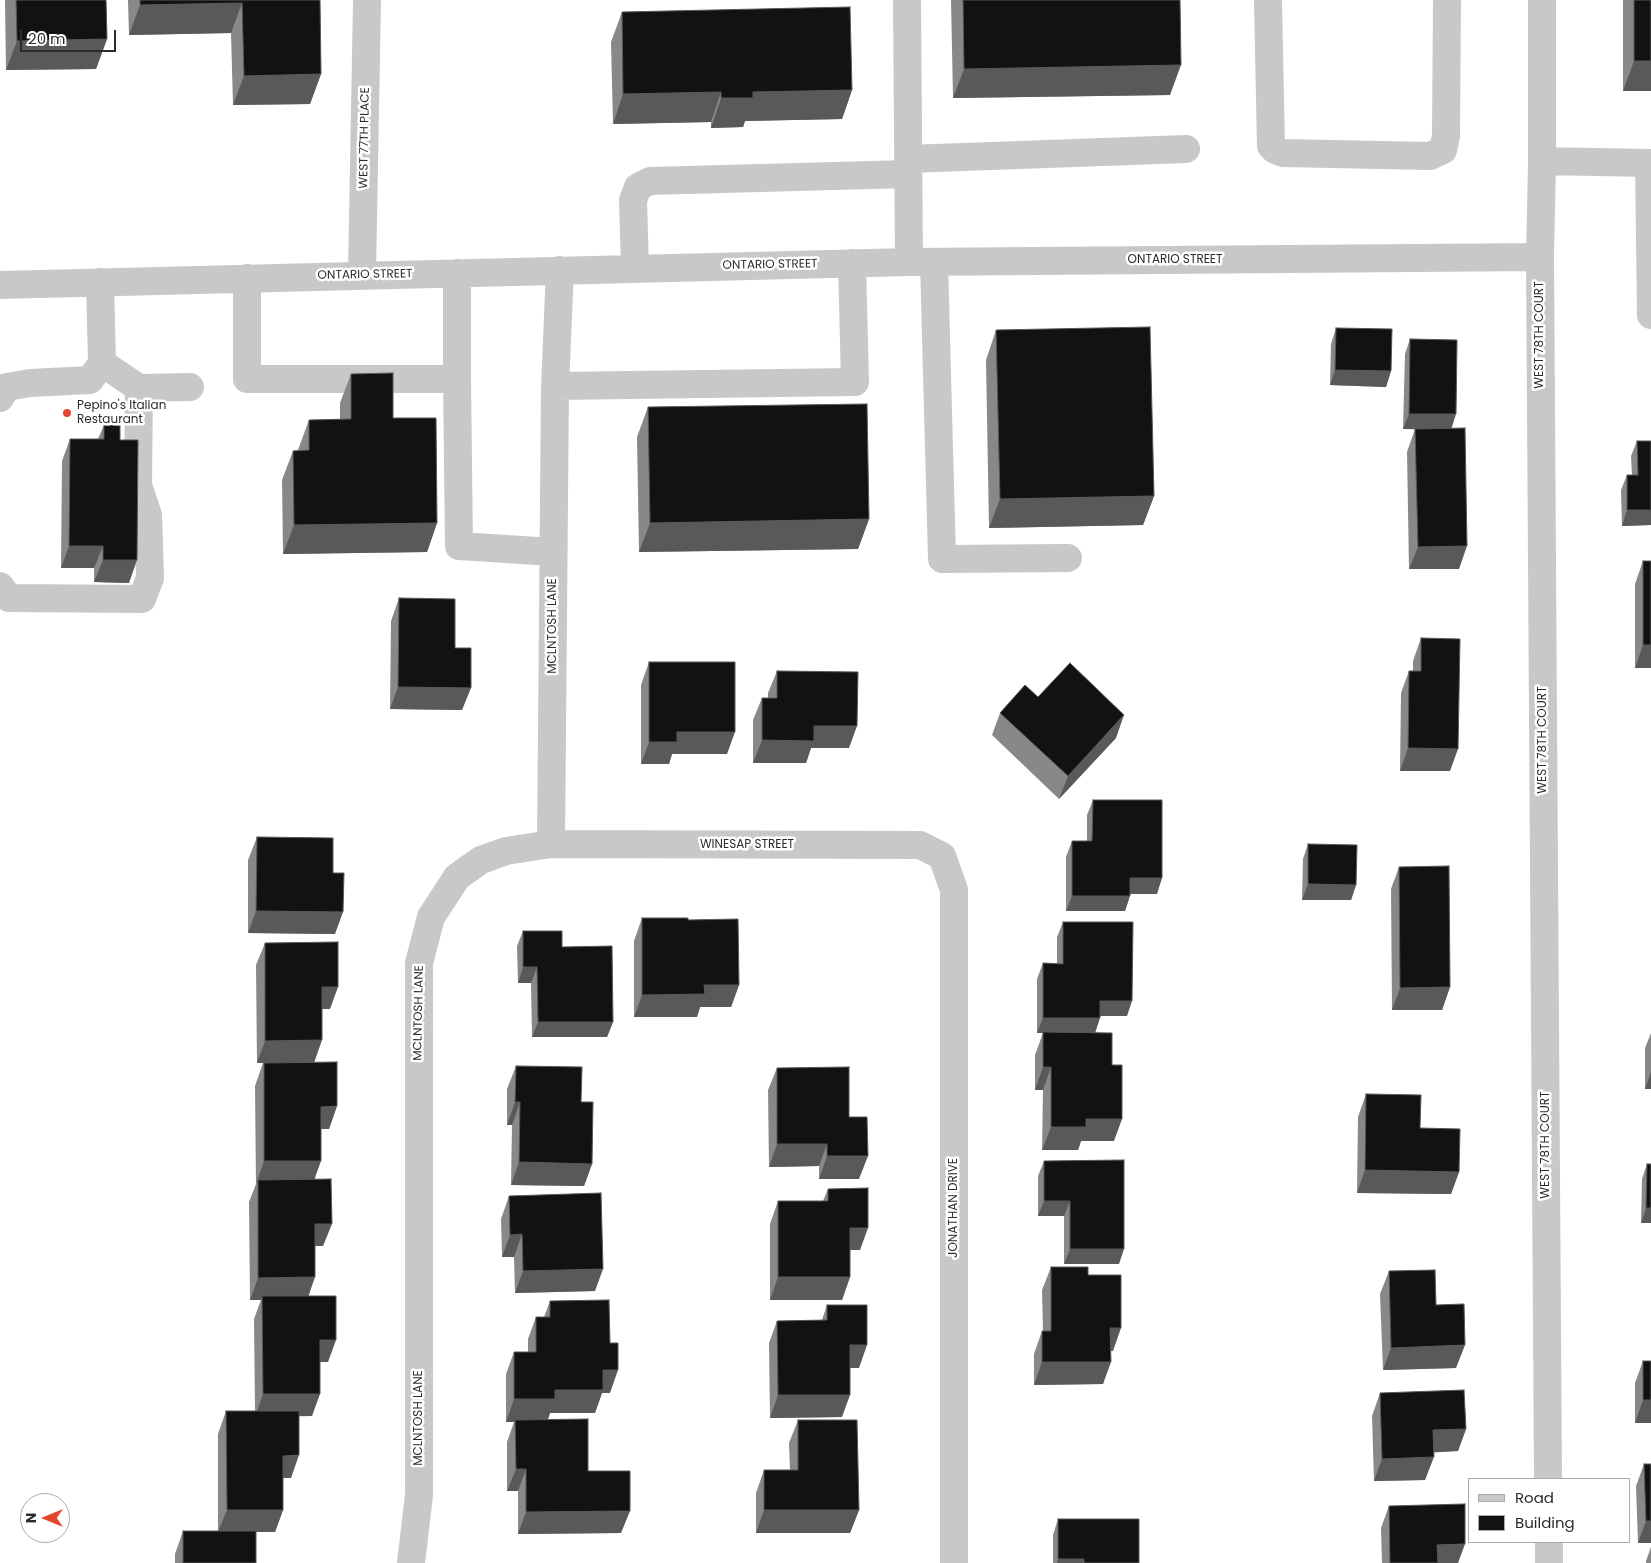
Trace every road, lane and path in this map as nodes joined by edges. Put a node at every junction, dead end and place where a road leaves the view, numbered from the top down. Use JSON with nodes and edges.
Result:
{"nodes":[{"id":1,"x":367,"y":0,"type":"edge"},
{"id":2,"x":907,"y":0,"type":"edge"},
{"id":3,"x":1268,"y":0,"type":"edge"},
{"id":4,"x":1447,"y":0,"type":"edge"},
{"id":5,"x":1542,"y":0,"type":"edge"},
{"id":6,"x":1186,"y":149,"type":"dead end"},
{"id":7,"x":1542,"y":161,"type":"junction"},
{"id":8,"x":1650,"y":163,"type":"edge"},
{"id":9,"x":908,"y":166,"type":"junction"},
{"id":10,"x":1540,"y":257,"type":"junction"},
{"id":11,"x":921,"y":262,"type":"junction"},
{"id":12,"x":852,"y":263,"type":"junction"},
{"id":13,"x":635,"y":269,"type":"junction"},
{"id":14,"x":560,"y":270,"type":"junction"},
{"id":15,"x":457,"y":273,"type":"junction"},
{"id":16,"x":362,"y":275,"type":"junction"},
{"id":17,"x":247,"y":278,"type":"junction"},
{"id":18,"x":100,"y":282,"type":"junction"},
{"id":19,"x":0,"y":285,"type":"edge"},
{"id":20,"x":1651,"y":315,"type":"edge"},
{"id":21,"x":102,"y":363,"type":"junction"},
{"id":22,"x":457,"y":379,"type":"junction"},
{"id":23,"x":556,"y":386,"type":"junction"},
{"id":24,"x":190,"y":387,"type":"dead end"},
{"id":25,"x":139,"y":388,"type":"junction"},
{"id":26,"x":0,"y":398,"type":"edge"},
{"id":27,"x":553,"y":552,"type":"junction"},
{"id":28,"x":1068,"y":558,"type":"dead end"},
{"id":29,"x":0,"y":586,"type":"edge"},
{"id":30,"x":551,"y":844,"type":"junction"},
{"id":31,"x":942,"y":856,"type":"joint"},
{"id":32,"x":1548,"y":1478,"type":"edge"},
{"id":33,"x":1548,"y":1543,"type":"edge"},
{"id":34,"x":411,"y":1563,"type":"edge"},
{"id":35,"x":954,"y":1563,"type":"edge"},
{"id":36,"x":1549,"y":1563,"type":"edge"}],
"edges":[{"from":1,"to":16,"type":"street","name":"WEST 77TH PLACE"},
{"from":2,"to":9,"type":"street"},
{"from":3,"to":4,"type":"street"},
{"from":5,"to":7,"type":"street","name":"WEST 78TH COURT"},
{"from":6,"to":9,"type":"street"},
{"from":7,"to":8,"type":"street"},
{"from":7,"to":10,"type":"street","name":"WEST 78TH COURT"},
{"from":8,"to":20,"type":"street"},
{"from":9,"to":11,"type":"street"},
{"from":9,"to":13,"type":"street"},
{"from":10,"to":11,"type":"street","name":"ONTARIO STREET"},
{"from":10,"to":32,"type":"street","name":"WEST 78TH COURT"},
{"from":11,"to":12,"type":"street","name":"ONTARIO STREET"},
{"from":11,"to":28,"type":"street"},
{"from":12,"to":13,"type":"street","name":"ONTARIO STREET"},
{"from":12,"to":23,"type":"street"},
{"from":13,"to":14,"type":"street","name":"ONTARIO STREET"},
{"from":14,"to":15,"type":"street","name":"ONTARIO STREET"},
{"from":14,"to":23,"type":"street","name":"MCLNTOSH LANE"},
{"from":15,"to":16,"type":"street","name":"ONTARIO STREET"},
{"from":15,"to":22,"type":"street"},
{"from":16,"to":17,"type":"street","name":"ONTARIO STREET"},
{"from":17,"to":18,"type":"street","name":"ONTARIO STREET"},
{"from":17,"to":22,"type":"street"},
{"from":18,"to":19,"type":"street","name":"ONTARIO STREET"},
{"from":18,"to":21,"type":"street"},
{"from":21,"to":25,"type":"street"},
{"from":21,"to":26,"type":"street"},
{"from":22,"to":27,"type":"street"},
{"from":23,"to":27,"type":"street","name":"MCLNTOSH LANE"},
{"from":24,"to":25,"type":"street"},
{"from":25,"to":29,"type":"street"},
{"from":27,"to":30,"type":"street","name":"MCLNTOSH LANE"},
{"from":30,"to":31,"type":"street","name":"WINESAP STREET"},
{"from":30,"to":34,"type":"street","name":"MCLNTOSH LANE"},
{"from":31,"to":35,"type":"street","name":"JONATHAN DRIVE"},
{"from":33,"to":36,"type":"street"}]}
